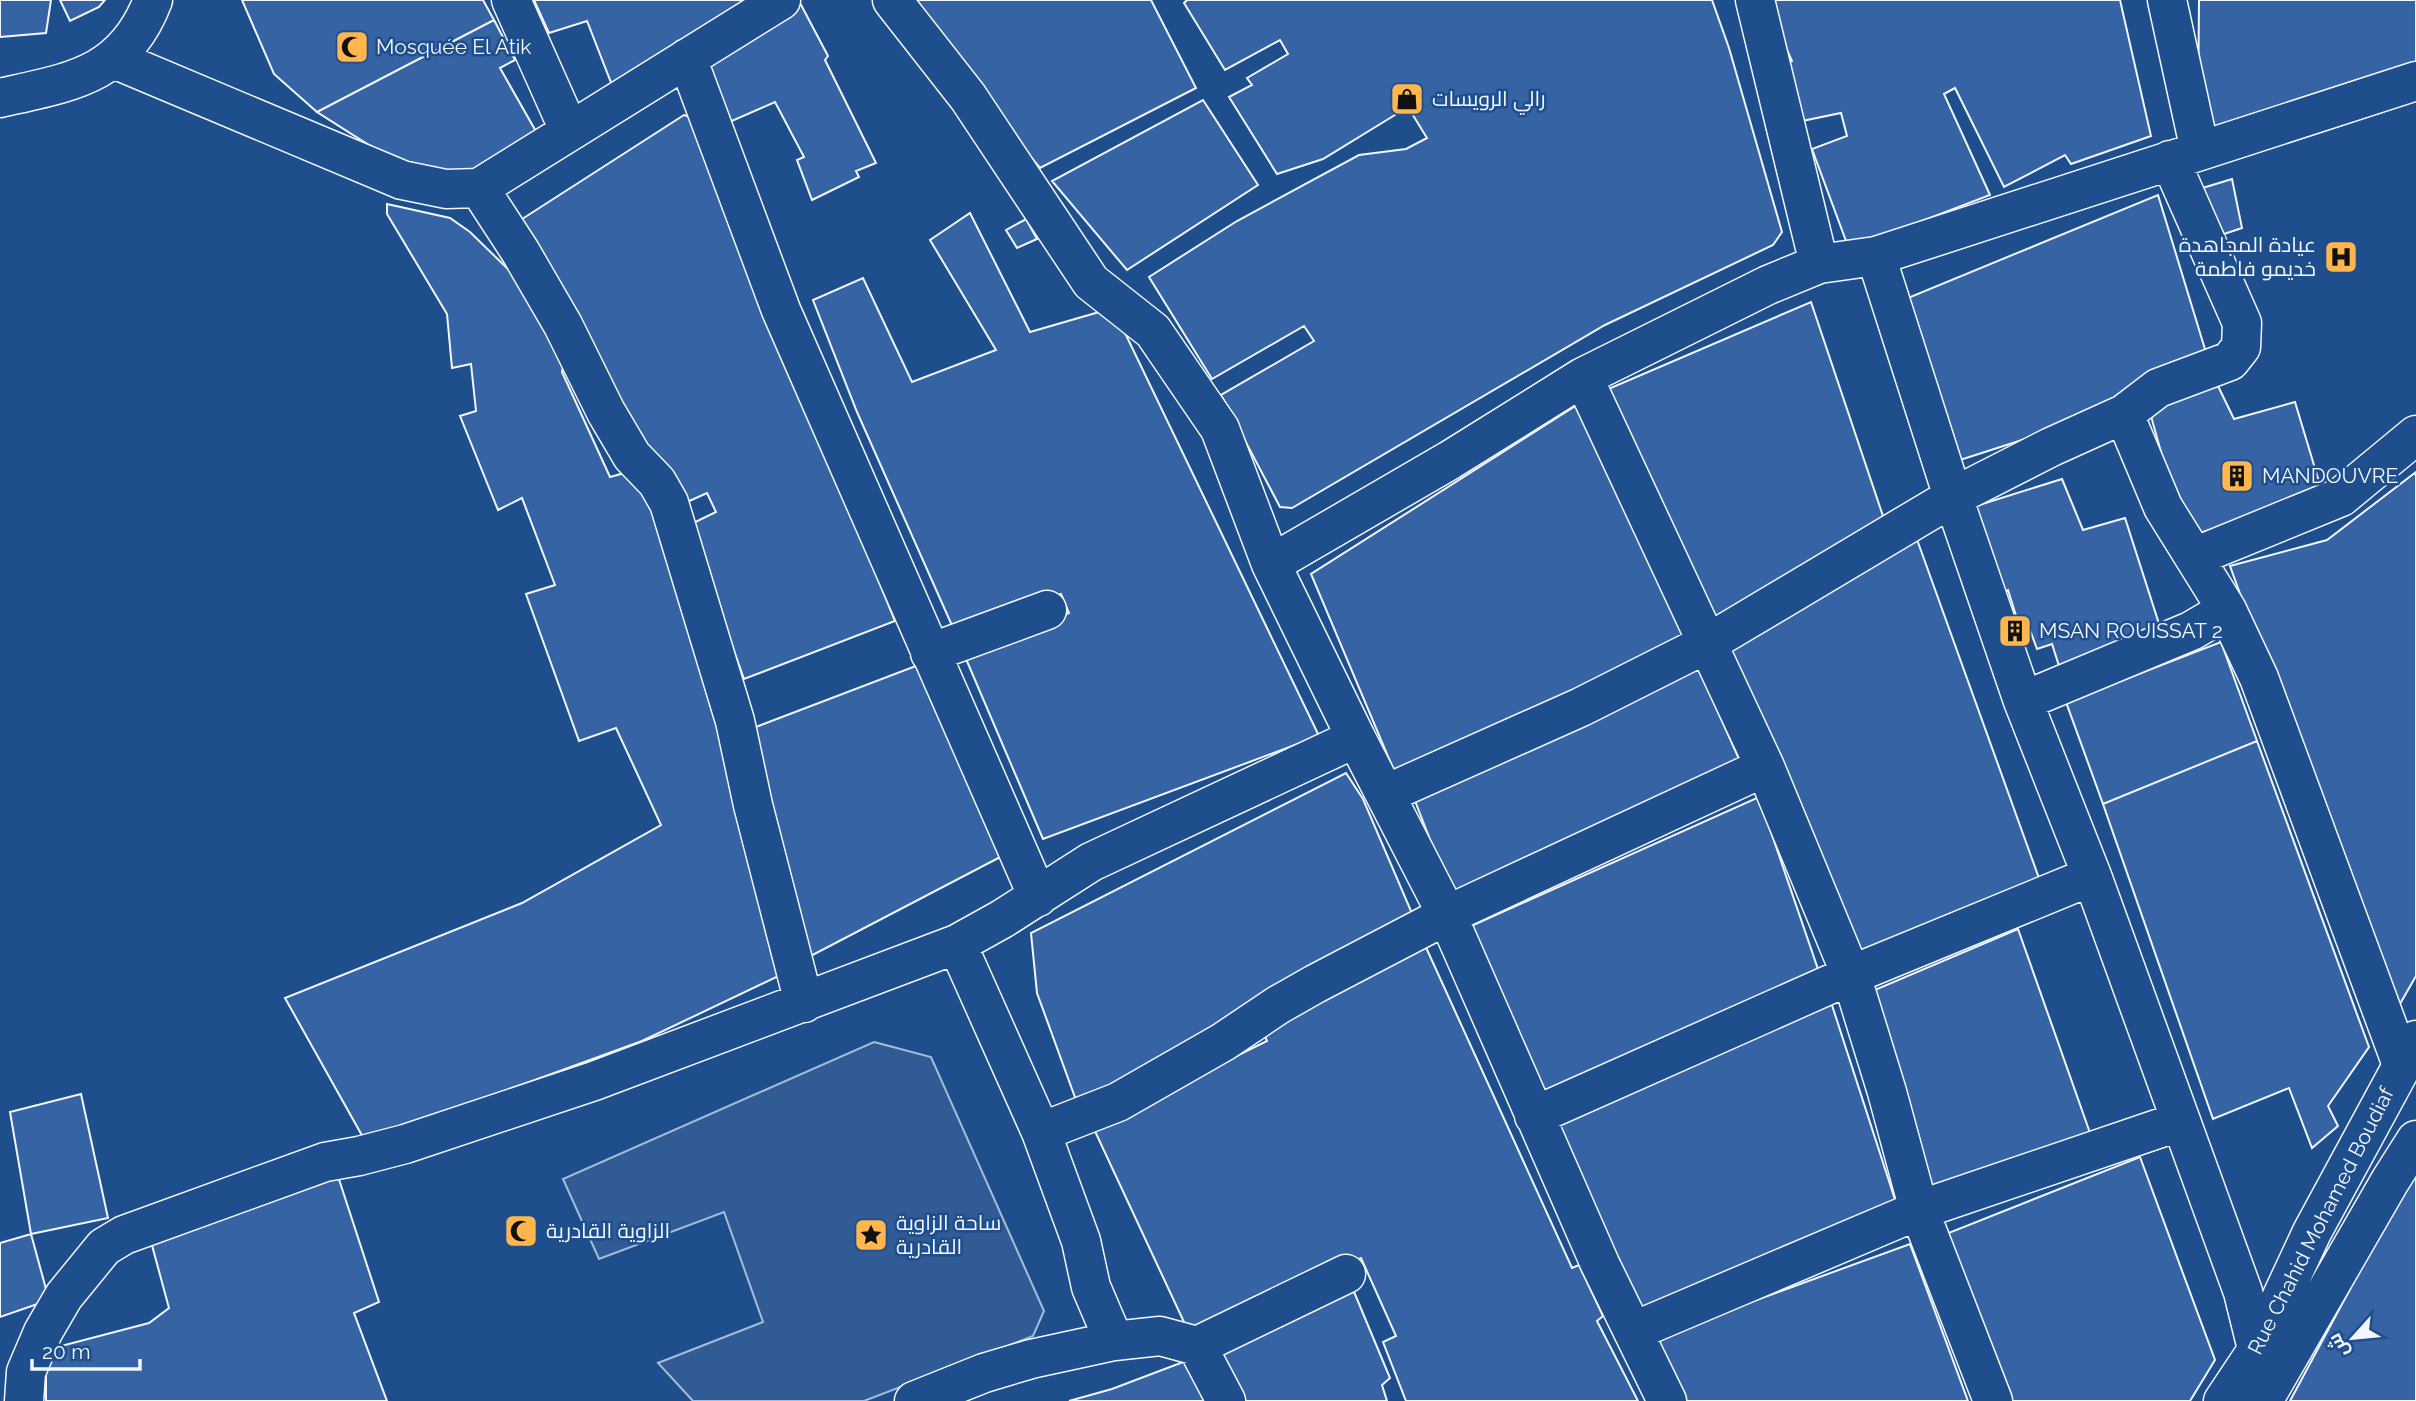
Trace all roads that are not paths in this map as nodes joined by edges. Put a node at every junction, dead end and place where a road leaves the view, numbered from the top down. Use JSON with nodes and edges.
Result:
{"nodes":[{"id":1,"x":152,"y":0,"type":"edge"},
{"id":2,"x":511,"y":0,"type":"edge"},
{"id":3,"x":781,"y":0,"type":"edge"},
{"id":4,"x":891,"y":0,"type":"edge"},
{"id":5,"x":1755,"y":0,"type":"edge"},
{"id":6,"x":2167,"y":0,"type":"edge"},
{"id":7,"x":687,"y":58,"type":"junction"},
{"id":8,"x":114,"y":59,"type":"junction"},
{"id":9,"x":2416,"y":81,"type":"edge"},
{"id":10,"x":0,"y":98,"type":"edge"},
{"id":11,"x":569,"y":130,"type":"junction"},
{"id":12,"x":2185,"y":156,"type":"junction"},
{"id":13,"x":479,"y":188,"type":"junction"},
{"id":14,"x":1875,"y":256,"type":"junction"},
{"id":15,"x":1819,"y":264,"type":"junction"},
{"id":16,"x":1583,"y":377,"type":"junction"},
{"id":17,"x":2124,"y":414,"type":"junction"},
{"id":18,"x":2416,"y":435,"type":"edge"},
{"id":19,"x":1953,"y":497,"type":"junction"},
{"id":20,"x":2194,"y":557,"type":"junction"},
{"id":21,"x":1271,"y":564,"type":"junction"},
{"id":22,"x":1046,"y":610,"type":"dead end"},
{"id":23,"x":2227,"y":610,"type":"junction"},
{"id":24,"x":1709,"y":643,"type":"junction"},
{"id":25,"x":930,"y":653,"type":"junction"},
{"id":26,"x":2023,"y":701,"type":"junction"},
{"id":27,"x":1356,"y":738,"type":"junction"},
{"id":28,"x":1765,"y":766,"type":"junction"},
{"id":29,"x":1386,"y":794,"type":"junction"},
{"id":30,"x":2092,"y":876,"type":"junction"},
{"id":31,"x":1038,"y":897,"type":"junction"},
{"id":32,"x":1447,"y":915,"type":"junction"},
{"id":33,"x":957,"y":944,"type":"junction"},
{"id":34,"x":1851,"y":975,"type":"junction"},
{"id":35,"x":804,"y":1003,"type":"junction"},
{"id":36,"x":2409,"y":1053,"type":"edge"},
{"id":37,"x":1534,"y":1116,"type":"junction"},
{"id":38,"x":2180,"y":1121,"type":"junction"},
{"id":39,"x":1041,"y":1132,"type":"junction"},
{"id":40,"x":2416,"y":1140,"type":"edge"},
{"id":41,"x":1919,"y":1210,"type":"junction"},
{"id":42,"x":1346,"y":1274,"type":"dead end"},
{"id":43,"x":1633,"y":1331,"type":"junction"},
{"id":44,"x":1114,"y":1341,"type":"junction"},
{"id":45,"x":1197,"y":1346,"type":"junction"},
{"id":46,"x":2257,"y":1350,"type":"junction"},
{"id":47,"x":2268,"y":1398,"type":"edge"},
{"id":48,"x":24,"y":1401,"type":"edge"},
{"id":49,"x":914,"y":1401,"type":"edge"},
{"id":50,"x":1226,"y":1401,"type":"edge"},
{"id":51,"x":1667,"y":1401,"type":"edge"},
{"id":52,"x":1993,"y":1401,"type":"edge"},
{"id":53,"x":2224,"y":1401,"type":"edge"}],
"edges":[{"from":1,"to":8,"type":"street"},
{"from":2,"to":11,"type":"street"},
{"from":3,"to":7,"type":"street"},
{"from":4,"to":21,"type":"street"},
{"from":5,"to":15,"type":"street"},
{"from":6,"to":12,"type":"street"},
{"from":7,"to":11,"type":"street"},
{"from":7,"to":25,"type":"street"},
{"from":8,"to":10,"type":"street"},
{"from":8,"to":13,"type":"street"},
{"from":9,"to":12,"type":"street"},
{"from":11,"to":13,"type":"street"},
{"from":12,"to":14,"type":"street"},
{"from":12,"to":17,"type":"street"},
{"from":13,"to":35,"type":"street"},
{"from":14,"to":15,"type":"street"},
{"from":14,"to":19,"type":"street"},
{"from":15,"to":16,"type":"street"},
{"from":16,"to":21,"type":"street"},
{"from":16,"to":24,"type":"street"},
{"from":17,"to":19,"type":"street"},
{"from":17,"to":20,"type":"street"},
{"from":18,"to":20,"type":"street"},
{"from":19,"to":24,"type":"street"},
{"from":19,"to":26,"type":"street"},
{"from":20,"to":23,"type":"street"},
{"from":21,"to":27,"type":"street"},
{"from":22,"to":25,"type":"street"},
{"from":23,"to":26,"type":"street"},
{"from":23,"to":36,"type":"street"},
{"from":24,"to":28,"type":"street"},
{"from":24,"to":29,"type":"street"},
{"from":25,"to":31,"type":"street"},
{"from":26,"to":30,"type":"street"},
{"from":27,"to":29,"type":"street"},
{"from":27,"to":31,"type":"street"},
{"from":28,"to":32,"type":"street"},
{"from":28,"to":34,"type":"street"},
{"from":29,"to":32,"type":"street"},
{"from":30,"to":34,"type":"street"},
{"from":30,"to":38,"type":"street"},
{"from":31,"to":33,"type":"street"},
{"from":32,"to":37,"type":"street"},
{"from":32,"to":39,"type":"street"},
{"from":33,"to":35,"type":"street"},
{"from":33,"to":39,"type":"street"},
{"from":34,"to":37,"type":"street"},
{"from":34,"to":41,"type":"street"},
{"from":35,"to":48,"type":"street"},
{"from":36,"to":46,"type":"street","name":"Rue Chahid Mohamed Boudiaf"},
{"from":37,"to":43,"type":"street"},
{"from":38,"to":41,"type":"street"},
{"from":38,"to":46,"type":"street"},
{"from":39,"to":44,"type":"street"},
{"from":40,"to":47,"type":"street","name":"Rue Chahid Mohamed Boudiaf"},
{"from":41,"to":43,"type":"street"},
{"from":41,"to":52,"type":"street"},
{"from":42,"to":45,"type":"street"},
{"from":43,"to":51,"type":"street"},
{"from":44,"to":45,"type":"street"},
{"from":44,"to":49,"type":"street"},
{"from":45,"to":50,"type":"street"},
{"from":46,"to":47,"type":"street"},
{"from":46,"to":53,"type":"street","name":"Rue Chahid Mohamed Boudiaf"}]}
